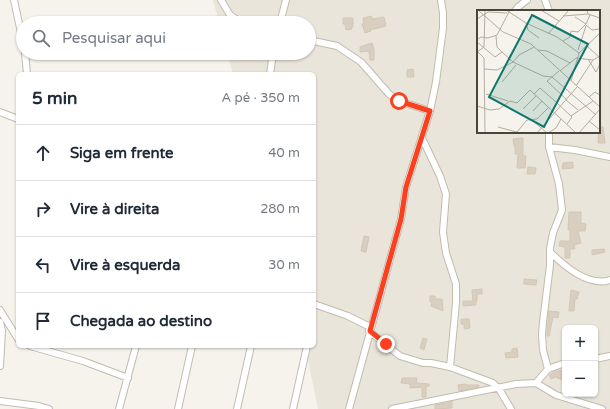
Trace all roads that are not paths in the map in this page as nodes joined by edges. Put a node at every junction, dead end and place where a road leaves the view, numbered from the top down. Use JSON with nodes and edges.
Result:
{"nodes":[{"id":1,"x":14,"y":0,"type":"edge"},
{"id":2,"x":221,"y":0,"type":"edge"},
{"id":3,"x":286,"y":0,"type":"edge"},
{"id":4,"x":441,"y":0,"type":"edge"},
{"id":5,"x":527,"y":0,"type":"edge"},
{"id":6,"x":545,"y":0,"type":"edge"},
{"id":7,"x":516,"y":10,"type":"edge"},
{"id":8,"x":549,"y":10,"type":"edge"},
{"id":9,"x":17,"y":16,"type":"edge"},
{"id":10,"x":232,"y":16,"type":"edge"},
{"id":11,"x":282,"y":16,"type":"edge"},
{"id":12,"x":316,"y":42,"type":"edge"},
{"id":13,"x":26,"y":60,"type":"edge"},
{"id":14,"x":271,"y":60,"type":"edge"},
{"id":15,"x":27,"y":72,"type":"edge"},
{"id":16,"x":270,"y":72,"type":"edge"},
{"id":17,"x":430,"y":111,"type":"junction"},
{"id":18,"x":0,"y":112,"type":"edge"},
{"id":19,"x":16,"y":118,"type":"edge"},
{"id":20,"x":549,"y":133,"type":"edge"},
{"id":21,"x":422,"y":138,"type":"junction"},
{"id":22,"x":549,"y":146,"type":"junction"},
{"id":23,"x":610,"y":157,"type":"edge"},
{"id":24,"x":550,"y":252,"type":"junction"},
{"id":25,"x":610,"y":280,"type":"edge"},
{"id":26,"x":316,"y":305,"type":"edge"},
{"id":27,"x":0,"y":310,"type":"edge"},
{"id":28,"x":0,"y":322,"type":"edge"},
{"id":29,"x":370,"y":329,"type":"junction"},
{"id":30,"x":16,"y":336,"type":"edge"},
{"id":31,"x":37,"y":348,"type":"edge"},
{"id":32,"x":136,"y":348,"type":"edge"},
{"id":33,"x":192,"y":348,"type":"edge"},
{"id":34,"x":251,"y":348,"type":"edge"},
{"id":35,"x":307,"y":348,"type":"edge"},
{"id":36,"x":610,"y":356,"type":"edge"},
{"id":37,"x":598,"y":358,"type":"edge"},
{"id":38,"x":562,"y":364,"type":"edge"},
{"id":39,"x":0,"y":366,"type":"edge"},
{"id":40,"x":450,"y":367,"type":"junction"},
{"id":41,"x":548,"y":369,"type":"junction"},
{"id":42,"x":128,"y":378,"type":"junction"},
{"id":43,"x":536,"y":383,"type":"junction"},
{"id":44,"x":499,"y":389,"type":"junction"},
{"id":45,"x":0,"y":401,"type":"edge"},
{"id":46,"x":49,"y":409,"type":"edge"},
{"id":47,"x":120,"y":409,"type":"edge"},
{"id":48,"x":178,"y":409,"type":"edge"},
{"id":49,"x":237,"y":409,"type":"edge"},
{"id":50,"x":293,"y":409,"type":"edge"},
{"id":51,"x":349,"y":409,"type":"edge"},
{"id":52,"x":392,"y":409,"type":"edge"},
{"id":53,"x":511,"y":409,"type":"edge"},
{"id":54,"x":601,"y":409,"type":"edge"}],
"edges":[{"from":1,"to":9,"type":"street"},
{"from":2,"to":10,"type":"street"},
{"from":3,"to":11,"type":"street"},
{"from":4,"to":17,"type":"street"},
{"from":5,"to":7,"type":"street"},
{"from":6,"to":8,"type":"street"},
{"from":12,"to":17,"type":"street"},
{"from":13,"to":15,"type":"street"},
{"from":14,"to":16,"type":"street"},
{"from":17,"to":21,"type":"street"},
{"from":18,"to":19,"type":"street"},
{"from":20,"to":22,"type":"street"},
{"from":21,"to":29,"type":"street"},
{"from":21,"to":40,"type":"street"},
{"from":22,"to":23,"type":"street"},
{"from":22,"to":24,"type":"street"},
{"from":24,"to":25,"type":"street"},
{"from":24,"to":41,"type":"street"},
{"from":26,"to":29,"type":"street"},
{"from":27,"to":30,"type":"street"},
{"from":28,"to":39,"type":"street"},
{"from":29,"to":40,"type":"street"},
{"from":29,"to":51,"type":"street"},
{"from":31,"to":42,"type":"street"},
{"from":32,"to":42,"type":"street"},
{"from":33,"to":48,"type":"street"},
{"from":34,"to":49,"type":"street"},
{"from":35,"to":50,"type":"street"},
{"from":36,"to":37,"type":"street"},
{"from":38,"to":41,"type":"street"},
{"from":40,"to":44,"type":"street"},
{"from":41,"to":43,"type":"street"},
{"from":42,"to":47,"type":"street"},
{"from":43,"to":44,"type":"street"},
{"from":43,"to":54,"type":"street"},
{"from":44,"to":52,"type":"street"},
{"from":44,"to":53,"type":"street"},
{"from":45,"to":46,"type":"street"}]}
